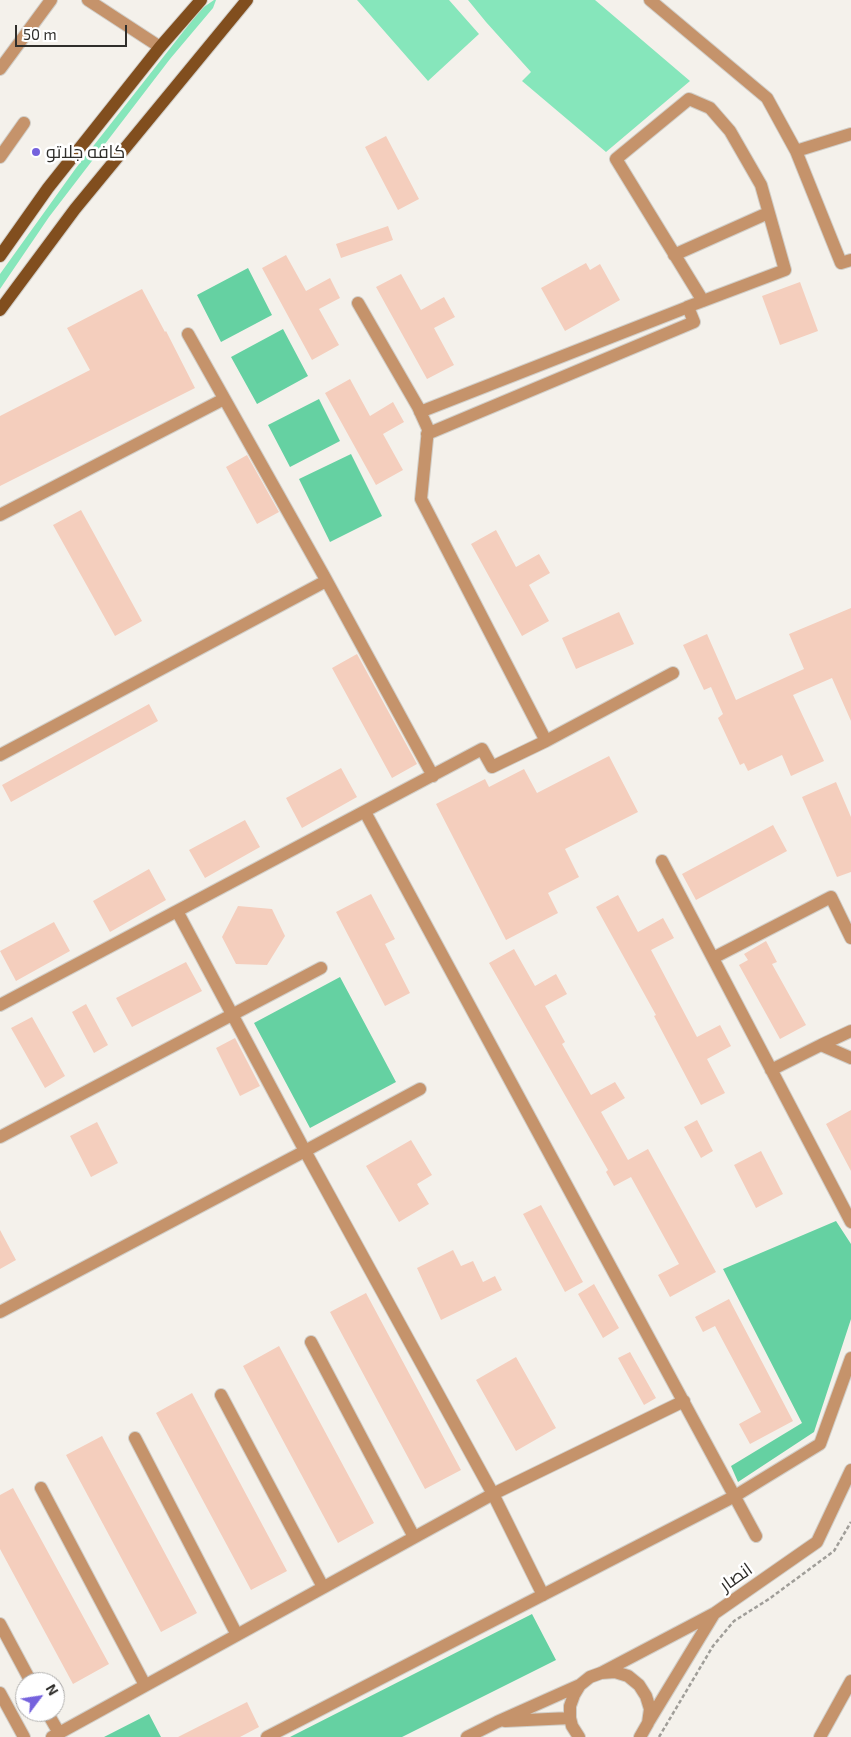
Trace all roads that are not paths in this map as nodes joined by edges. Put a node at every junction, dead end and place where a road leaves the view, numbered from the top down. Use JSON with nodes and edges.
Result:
{"nodes":[{"id":1,"x":51,"y":0,"type":"edge"},
{"id":2,"x":88,"y":0,"type":"edge"},
{"id":3,"x":201,"y":0,"type":"edge"},
{"id":4,"x":246,"y":0,"type":"edge"},
{"id":5,"x":650,"y":0,"type":"edge"},
{"id":6,"x":160,"y":47,"type":"junction"},
{"id":7,"x":0,"y":69,"type":"edge"},
{"id":8,"x":24,"y":123,"type":"dead end"},
{"id":9,"x":851,"y":134,"type":"edge"},
{"id":10,"x":796,"y":151,"type":"junction"},
{"id":11,"x":0,"y":156,"type":"edge"},
{"id":12,"x":768,"y":212,"type":"junction"},
{"id":13,"x":674,"y":255,"type":"junction"},
{"id":14,"x":0,"y":256,"type":"edge"},
{"id":15,"x":851,"y":260,"type":"edge"},
{"id":16,"x":703,"y":301,"type":"junction"},
{"id":17,"x":358,"y":303,"type":"dead end"},
{"id":18,"x":687,"y":307,"type":"junction"},
{"id":19,"x":0,"y":310,"type":"edge"},
{"id":20,"x":188,"y":334,"type":"dead end"},
{"id":21,"x":224,"y":399,"type":"junction"},
{"id":22,"x":420,"y":412,"type":"junction"},
{"id":23,"x":427,"y":434,"type":"junction"},
{"id":24,"x":0,"y":515,"type":"edge"},
{"id":25,"x":326,"y":582,"type":"junction"},
{"id":26,"x":673,"y":674,"type":"dead end"},
{"id":27,"x":546,"y":741,"type":"junction"},
{"id":28,"x":0,"y":755,"type":"edge"},
{"id":29,"x":433,"y":776,"type":"junction"},
{"id":30,"x":365,"y":812,"type":"junction"},
{"id":31,"x":662,"y":861,"type":"dead end"},
{"id":32,"x":177,"y":911,"type":"junction"},
{"id":33,"x":851,"y":938,"type":"edge"},
{"id":34,"x":713,"y":958,"type":"junction"},
{"id":35,"x":321,"y":968,"type":"dead end"},
{"id":36,"x":0,"y":1005,"type":"edge"},
{"id":37,"x":232,"y":1014,"type":"junction"},
{"id":38,"x":851,"y":1032,"type":"edge"},
{"id":39,"x":820,"y":1045,"type":"junction"},
{"id":40,"x":851,"y":1058,"type":"edge"},
{"id":41,"x":771,"y":1070,"type":"junction"},
{"id":42,"x":420,"y":1089,"type":"dead end"},
{"id":43,"x":0,"y":1137,"type":"edge"},
{"id":44,"x":305,"y":1151,"type":"junction"},
{"id":45,"x":851,"y":1222,"type":"edge"},
{"id":46,"x":0,"y":1312,"type":"edge"},
{"id":47,"x":311,"y":1342,"type":"dead end"},
{"id":48,"x":851,"y":1358,"type":"edge"},
{"id":49,"x":221,"y":1395,"type":"dead end"},
{"id":50,"x":684,"y":1401,"type":"junction"},
{"id":51,"x":135,"y":1438,"type":"dead end"},
{"id":52,"x":851,"y":1470,"type":"edge"},
{"id":53,"x":41,"y":1488,"type":"dead end"},
{"id":54,"x":493,"y":1494,"type":"junction"},
{"id":55,"x":735,"y":1496,"type":"junction"},
{"id":56,"x":756,"y":1536,"type":"dead end"},
{"id":57,"x":414,"y":1537,"type":"junction"},
{"id":58,"x":323,"y":1587,"type":"junction"},
{"id":59,"x":543,"y":1595,"type":"junction"},
{"id":60,"x":714,"y":1613,"type":"junction"},
{"id":61,"x":0,"y":1624,"type":"edge"},
{"id":62,"x":237,"y":1635,"type":"junction"},
{"id":63,"x":26,"y":1672,"type":"edge"},
{"id":64,"x":601,"y":1673,"type":"junction"},
{"id":65,"x":851,"y":1682,"type":"edge"},
{"id":66,"x":145,"y":1685,"type":"junction"},
{"id":67,"x":580,"y":1685,"type":"junction"},
{"id":68,"x":0,"y":1694,"type":"edge"},
{"id":69,"x":570,"y":1718,"type":"junction"},
{"id":70,"x":50,"y":1722,"type":"edge"},
{"id":71,"x":497,"y":1722,"type":"junction"},
{"id":72,"x":648,"y":1723,"type":"junction"},
{"id":73,"x":55,"y":1735,"type":"edge"},
{"id":74,"x":24,"y":1737,"type":"edge"},
{"id":75,"x":267,"y":1737,"type":"edge"},
{"id":76,"x":467,"y":1737,"type":"edge"},
{"id":77,"x":579,"y":1737,"type":"edge"},
{"id":78,"x":640,"y":1737,"type":"edge"},
{"id":79,"x":820,"y":1737,"type":"edge"}],
"edges":[{"from":1,"to":7,"type":"street"},
{"from":2,"to":6,"type":"street"},
{"from":3,"to":6,"type":"main road"},
{"from":4,"to":19,"type":"main road"},
{"from":5,"to":10,"type":"street"},
{"from":6,"to":14,"type":"main road"},
{"from":8,"to":11,"type":"street"},
{"from":9,"to":10,"type":"street"},
{"from":10,"to":15,"type":"street"},
{"from":12,"to":13,"type":"street"},
{"from":12,"to":13,"type":"street"},
{"from":12,"to":16,"type":"street"},
{"from":13,"to":16,"type":"street"},
{"from":16,"to":18,"type":"street"},
{"from":17,"to":22,"type":"street"},
{"from":18,"to":22,"type":"street"},
{"from":18,"to":23,"type":"street"},
{"from":20,"to":21,"type":"street"},
{"from":21,"to":24,"type":"street"},
{"from":21,"to":25,"type":"street"},
{"from":22,"to":23,"type":"street"},
{"from":23,"to":27,"type":"street"},
{"from":25,"to":28,"type":"street"},
{"from":25,"to":29,"type":"street"},
{"from":26,"to":27,"type":"street"},
{"from":27,"to":29,"type":"street"},
{"from":29,"to":30,"type":"street"},
{"from":30,"to":32,"type":"street"},
{"from":30,"to":50,"type":"street"},
{"from":31,"to":34,"type":"street"},
{"from":32,"to":36,"type":"street"},
{"from":32,"to":37,"type":"street"},
{"from":33,"to":34,"type":"street"},
{"from":34,"to":41,"type":"street"},
{"from":35,"to":37,"type":"street"},
{"from":37,"to":43,"type":"street"},
{"from":37,"to":44,"type":"street"},
{"from":38,"to":39,"type":"street"},
{"from":39,"to":40,"type":"street"},
{"from":39,"to":41,"type":"street"},
{"from":41,"to":45,"type":"street"},
{"from":42,"to":44,"type":"street"},
{"from":44,"to":46,"type":"street"},
{"from":44,"to":54,"type":"street"},
{"from":47,"to":57,"type":"street"},
{"from":48,"to":55,"type":"street"},
{"from":49,"to":58,"type":"street"},
{"from":50,"to":54,"type":"street"},
{"from":50,"to":55,"type":"street"},
{"from":51,"to":62,"type":"street"},
{"from":52,"to":60,"type":"street","name":"انصار"},
{"from":53,"to":66,"type":"street"},
{"from":54,"to":57,"type":"street"},
{"from":54,"to":59,"type":"street"},
{"from":55,"to":56,"type":"street"},
{"from":55,"to":59,"type":"street"},
{"from":57,"to":58,"type":"street"},
{"from":58,"to":62,"type":"street"},
{"from":59,"to":75,"type":"street"},
{"from":60,"to":64,"type":"street","name":"انصار"},
{"from":60,"to":72,"type":"street"},
{"from":61,"to":63,"type":"street"},
{"from":62,"to":66,"type":"street"},
{"from":64,"to":67,"type":"street","name":"انصار"},
{"from":64,"to":72,"type":"street"},
{"from":65,"to":79,"type":"street"},
{"from":66,"to":73,"type":"street"},
{"from":67,"to":69,"type":"street"},
{"from":67,"to":71,"type":"street"},
{"from":68,"to":74,"type":"street"},
{"from":69,"to":71,"type":"street"},
{"from":69,"to":77,"type":"street"},
{"from":70,"to":73,"type":"street"},
{"from":71,"to":76,"type":"street"},
{"from":72,"to":78,"type":"street"}]}
